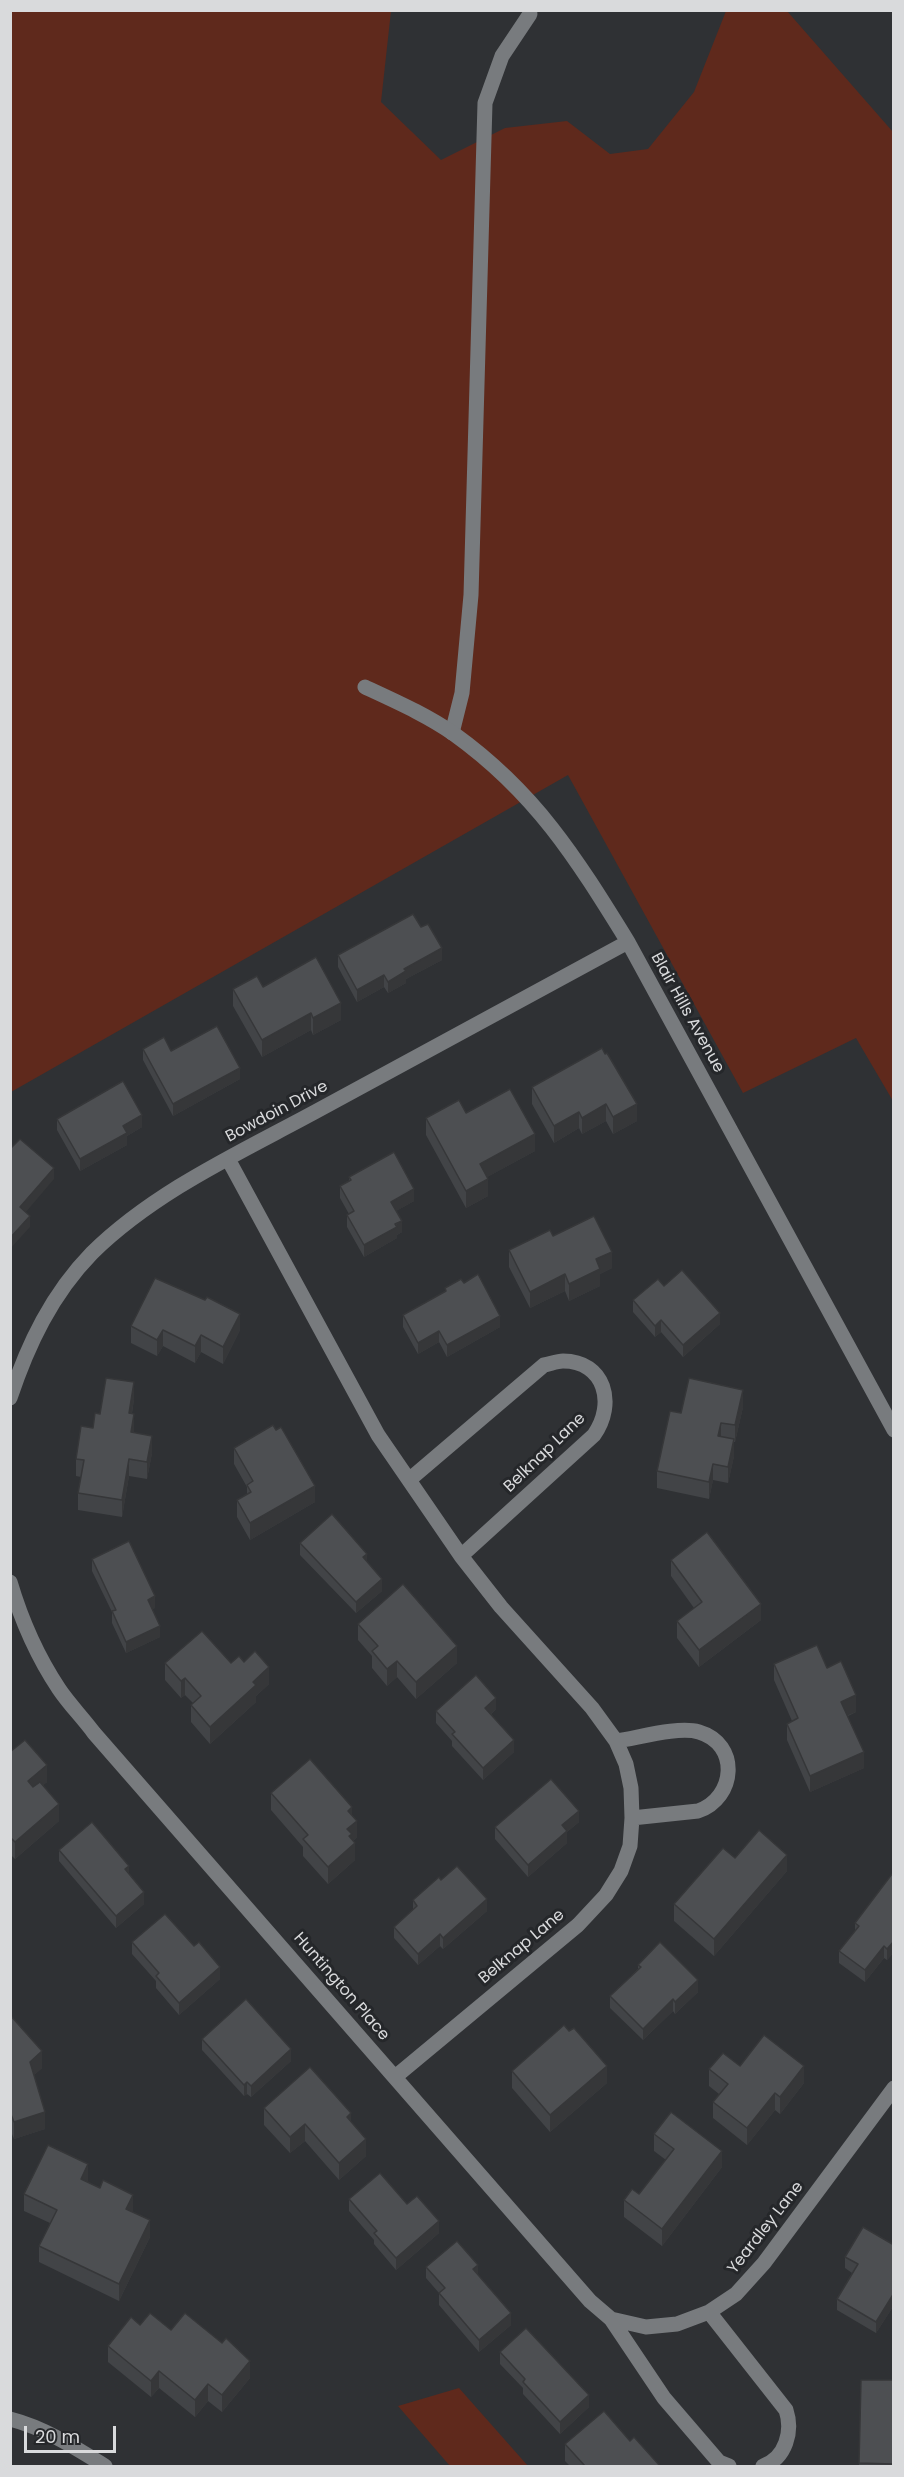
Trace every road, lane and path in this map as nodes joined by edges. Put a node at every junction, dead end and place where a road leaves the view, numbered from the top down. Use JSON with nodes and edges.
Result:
{"nodes":[{"id":1,"x":530,"y":14,"type":"dead end"},
{"id":2,"x":365,"y":687,"type":"dead end"},
{"id":3,"x":452,"y":733,"type":"junction"},
{"id":4,"x":628,"y":942,"type":"junction"},
{"id":5,"x":228,"y":1159,"type":"junction"},
{"id":6,"x":12,"y":1393,"type":"edge"},
{"id":7,"x":894,"y":1430,"type":"edge"},
{"id":8,"x":409,"y":1480,"type":"junction"},
{"id":9,"x":461,"y":1556,"type":"junction"},
{"id":10,"x":10,"y":1582,"type":"edge"},
{"id":11,"x":616,"y":1741,"type":"junction"},
{"id":12,"x":632,"y":1818,"type":"junction"},
{"id":13,"x":395,"y":2076,"type":"junction"},
{"id":14,"x":894,"y":2088,"type":"edge"},
{"id":15,"x":709,"y":2312,"type":"junction"},
{"id":16,"x":611,"y":2319,"type":"junction"},
{"id":17,"x":10,"y":2419,"type":"edge"},
{"id":18,"x":105,"y":2466,"type":"edge"},
{"id":19,"x":729,"y":2466,"type":"edge"},
{"id":20,"x":763,"y":2466,"type":"edge"}],
"edges":[{"from":1,"to":3,"type":"street"},
{"from":2,"to":3,"type":"street","name":"Blair Hills Avenue"},
{"from":3,"to":4,"type":"street","name":"Blair Hills Avenue"},
{"from":4,"to":5,"type":"street","name":"Bowdoin Drive"},
{"from":4,"to":7,"type":"street","name":"Blair Hills Avenue"},
{"from":5,"to":6,"type":"street","name":"Bowdoin Drive"},
{"from":5,"to":8,"type":"street","name":"Belknap Lane"},
{"from":8,"to":9,"type":"street","name":"Belknap Lane"},
{"from":8,"to":9,"type":"street","name":"Belknap Lane"},
{"from":9,"to":11,"type":"street","name":"Belknap Lane"},
{"from":10,"to":13,"type":"street","name":"Huntington Place"},
{"from":11,"to":12,"type":"street","name":"Belknap Lane"},
{"from":11,"to":12,"type":"street"},
{"from":12,"to":13,"type":"street","name":"Belknap Lane"},
{"from":13,"to":16,"type":"street","name":"Huntington Place"},
{"from":14,"to":15,"type":"street","name":"Yeardley Lane"},
{"from":15,"to":16,"type":"street","name":"Huntington Place"},
{"from":15,"to":20,"type":"street"},
{"from":16,"to":19,"type":"street"},
{"from":17,"to":18,"type":"street"}]}
